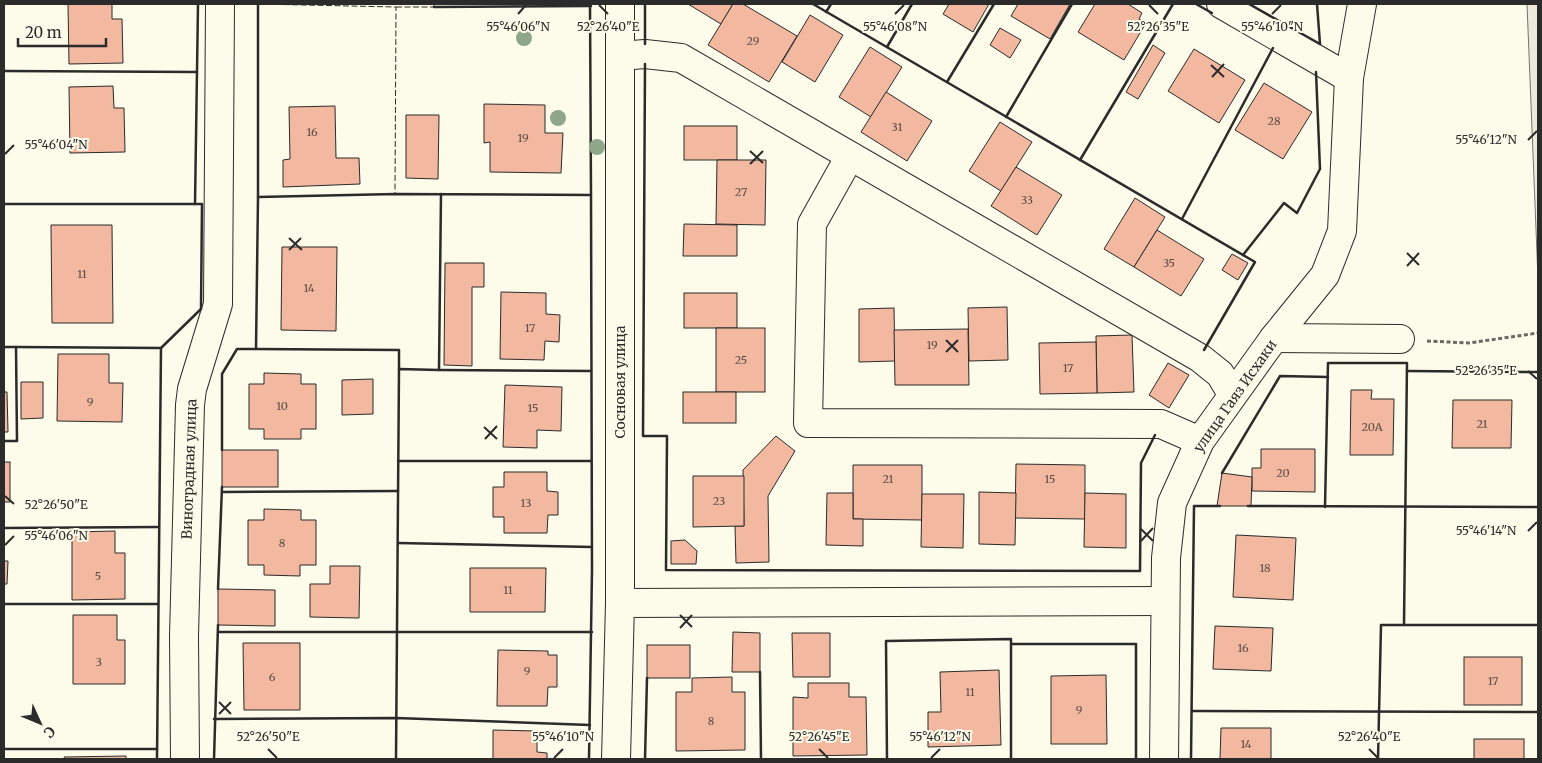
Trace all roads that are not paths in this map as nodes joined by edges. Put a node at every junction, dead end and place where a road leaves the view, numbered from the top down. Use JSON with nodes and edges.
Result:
{"nodes":[{"id":1,"x":220,"y":4,"type":"edge"},
{"id":2,"x":620,"y":4,"type":"edge"},
{"id":3,"x":1221,"y":4,"type":"edge"},
{"id":4,"x":1362,"y":4,"type":"edge"},
{"id":5,"x":620,"y":56,"type":"junction"},
{"id":6,"x":1349,"y":78,"type":"junction"},
{"id":7,"x":850,"y":156,"type":"junction"},
{"id":8,"x":1274,"y":338,"type":"junction"},
{"id":9,"x":1400,"y":339,"type":"road end"},
{"id":10,"x":1232,"y":394,"type":"junction"},
{"id":11,"x":1200,"y":441,"type":"junction"},
{"id":12,"x":1165,"y":601,"type":"junction"},
{"id":13,"x":620,"y":603,"type":"junction"},
{"id":14,"x":185,"y":759,"type":"edge"},
{"id":15,"x":616,"y":759,"type":"edge"},
{"id":16,"x":1164,"y":759,"type":"edge"}],
"edges":[{"from":1,"to":14,"type":"street","name":"Виноградная улица"},
{"from":2,"to":5,"type":"street","name":"Сосновая улица"},
{"from":3,"to":6,"type":"street"},
{"from":4,"to":6,"type":"street","name":"улица Гаяз Исхаки"},
{"from":5,"to":7,"type":"street"},
{"from":5,"to":13,"type":"street","name":"Сосновая улица"},
{"from":6,"to":8,"type":"street","name":"улица Гаяз Исхаки"},
{"from":7,"to":10,"type":"street"},
{"from":7,"to":11,"type":"street"},
{"from":8,"to":9,"type":"street"},
{"from":8,"to":10,"type":"street","name":"улица Гаяз Исхаки"},
{"from":10,"to":11,"type":"street","name":"улица Гаяз Исхаки"},
{"from":11,"to":12,"type":"street","name":"улица Гаяз Исхаки"},
{"from":12,"to":13,"type":"street"},
{"from":12,"to":16,"type":"street","name":"улица Гаяз Исхаки"},
{"from":13,"to":15,"type":"street","name":"Сосновая улица"}]}
